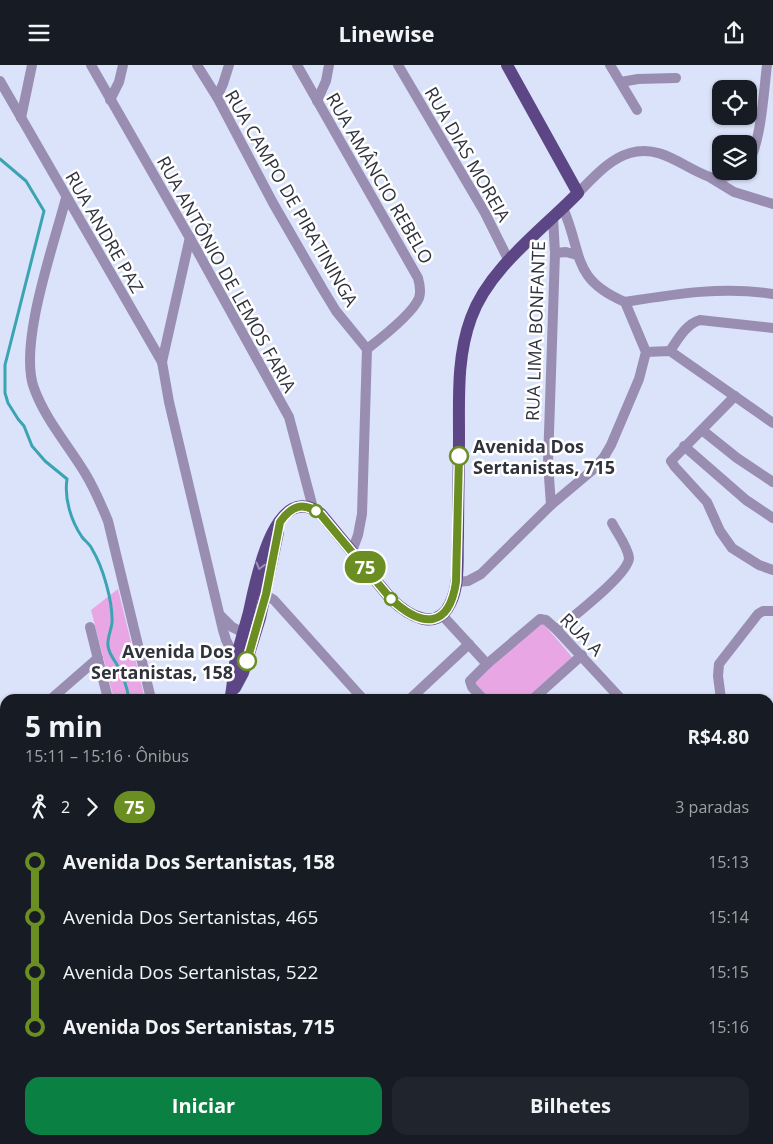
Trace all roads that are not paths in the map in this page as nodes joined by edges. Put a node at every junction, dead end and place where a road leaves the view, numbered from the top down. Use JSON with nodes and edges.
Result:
{"nodes":[{"id":1,"x":32,"y":65,"type":"edge"},
{"id":2,"x":90,"y":65,"type":"edge"},
{"id":3,"x":123,"y":65,"type":"edge"},
{"id":4,"x":197,"y":65,"type":"edge"},
{"id":5,"x":229,"y":65,"type":"edge"},
{"id":6,"x":298,"y":65,"type":"edge"},
{"id":7,"x":329,"y":65,"type":"edge"},
{"id":8,"x":398,"y":65,"type":"edge"},
{"id":9,"x":507,"y":65,"type":"edge"},
{"id":10,"x":610,"y":65,"type":"edge"},
{"id":11,"x":767,"y":65,"type":"edge"},
{"id":12,"x":676,"y":78,"type":"dead end"},
{"id":13,"x":0,"y":81,"type":"edge"},
{"id":14,"x":621,"y":82,"type":"junction"},
{"id":15,"x":216,"y":97,"type":"junction"},
{"id":16,"x":110,"y":100,"type":"junction"},
{"id":17,"x":318,"y":101,"type":"junction"},
{"id":18,"x":637,"y":110,"type":"dead end"},
{"id":19,"x":21,"y":118,"type":"junction"},
{"id":20,"x":757,"y":141,"type":"edge"},
{"id":21,"x":711,"y":178,"type":"joint"},
{"id":22,"x":578,"y":193,"type":"junction"},
{"id":23,"x":66,"y":198,"type":"junction"},
{"id":24,"x":773,"y":204,"type":"edge"},
{"id":25,"x":563,"y":208,"type":"junction"},
{"id":26,"x":553,"y":217,"type":"junction"},
{"id":27,"x":190,"y":237,"type":"junction"},
{"id":28,"x":555,"y":253,"type":"junction"},
{"id":29,"x":577,"y":255,"type":"junction"},
{"id":30,"x":509,"y":261,"type":"junction"},
{"id":31,"x":773,"y":294,"type":"edge"},
{"id":32,"x":625,"y":302,"type":"junction"},
{"id":33,"x":773,"y":328,"type":"edge"},
{"id":34,"x":367,"y":349,"type":"junction"},
{"id":35,"x":670,"y":351,"type":"junction"},
{"id":36,"x":646,"y":352,"type":"junction"},
{"id":37,"x":162,"y":362,"type":"junction"},
{"id":38,"x":735,"y":396,"type":"junction"},
{"id":39,"x":773,"y":423,"type":"edge"},
{"id":40,"x":702,"y":429,"type":"junction"},
{"id":41,"x":684,"y":447,"type":"junction"},
{"id":42,"x":773,"y":481,"type":"edge"},
{"id":43,"x":551,"y":505,"type":"junction"},
{"id":44,"x":313,"y":508,"type":"junction"},
{"id":45,"x":773,"y":518,"type":"edge"},
{"id":46,"x":612,"y":523,"type":"dead end"},
{"id":47,"x":352,"y":551,"type":"junction"},
{"id":48,"x":773,"y":570,"type":"edge"},
{"id":49,"x":456,"y":582,"type":"junction"},
{"id":50,"x":260,"y":591,"type":"junction"},
{"id":51,"x":773,"y":611,"type":"edge"},
{"id":52,"x":220,"y":615,"type":"junction"},
{"id":53,"x":442,"y":615,"type":"junction"},
{"id":54,"x":90,"y":627,"type":"dead end"},
{"id":55,"x":557,"y":630,"type":"junction"},
{"id":56,"x":244,"y":633,"type":"junction"},
{"id":57,"x":468,"y":644,"type":"junction"},
{"id":58,"x":582,"y":655,"type":"junction"},
{"id":59,"x":98,"y":658,"type":"junction"},
{"id":60,"x":242,"y":660,"type":"junction"},
{"id":61,"x":487,"y":664,"type":"junction"},
{"id":62,"x":57,"y":694,"type":"edge"},
{"id":63,"x":107,"y":694,"type":"edge"},
{"id":64,"x":150,"y":694,"type":"edge"},
{"id":65,"x":234,"y":694,"type":"edge"},
{"id":66,"x":359,"y":694,"type":"edge"},
{"id":67,"x":415,"y":694,"type":"edge"},
{"id":68,"x":478,"y":694,"type":"edge"},
{"id":69,"x":538,"y":694,"type":"edge"},
{"id":70,"x":616,"y":694,"type":"edge"},
{"id":71,"x":720,"y":694,"type":"edge"}],
"edges":[{"from":1,"to":19,"type":"street"},
{"from":2,"to":16,"type":"street","name":"RUA ANTÔNIO DE LEMOS FARIA"},
{"from":3,"to":16,"type":"street"},
{"from":4,"to":15,"type":"street","name":"RUA CAMPO DE PIRATININGA"},
{"from":5,"to":15,"type":"street"},
{"from":6,"to":17,"type":"street","name":"RUA AMÂNCIO REBELO"},
{"from":7,"to":17,"type":"street"},
{"from":8,"to":30,"type":"street","name":"RUA DIAS MOREIA"},
{"from":9,"to":22,"type":"main road"},
{"from":10,"to":14,"type":"street"},
{"from":11,"to":20,"type":"street"},
{"from":12,"to":14,"type":"street"},
{"from":13,"to":19,"type":"street","name":"RUA ANDRE PAZ"},
{"from":14,"to":18,"type":"street"},
{"from":15,"to":34,"type":"street","name":"RUA CAMPO DE PIRATININGA"},
{"from":16,"to":27,"type":"street","name":"RUA ANTÔNIO DE LEMOS FARIA"},
{"from":17,"to":34,"type":"street","name":"RUA AMÂNCIO REBELO"},
{"from":19,"to":23,"type":"street","name":"RUA ANDRE PAZ"},
{"from":21,"to":22,"type":"street"},
{"from":21,"to":24,"type":"street"},
{"from":22,"to":25,"type":"main road"},
{"from":23,"to":37,"type":"street","name":"RUA ANDRE PAZ"},
{"from":23,"to":64,"type":"street"},
{"from":25,"to":26,"type":"main road"},
{"from":25,"to":29,"type":"street"},
{"from":26,"to":28,"type":"street","name":"RUA LIMA BONFANTE"},
{"from":26,"to":30,"type":"main road"},
{"from":27,"to":37,"type":"street"},
{"from":27,"to":44,"type":"street","name":"RUA ANTÔNIO DE LEMOS FARIA"},
{"from":28,"to":29,"type":"street"},
{"from":28,"to":43,"type":"street","name":"RUA LIMA BONFANTE"},
{"from":29,"to":32,"type":"street"},
{"from":30,"to":49,"type":"main road"},
{"from":31,"to":32,"type":"street"},
{"from":32,"to":36,"type":"street"},
{"from":33,"to":35,"type":"street"},
{"from":34,"to":47,"type":"street"},
{"from":35,"to":36,"type":"street"},
{"from":35,"to":38,"type":"street"},
{"from":36,"to":43,"type":"street"},
{"from":37,"to":52,"type":"street"},
{"from":38,"to":39,"type":"street"},
{"from":38,"to":40,"type":"street"},
{"from":40,"to":41,"type":"street"},
{"from":40,"to":42,"type":"street"},
{"from":41,"to":45,"type":"street"},
{"from":41,"to":48,"type":"street"},
{"from":43,"to":49,"type":"street"},
{"from":44,"to":47,"type":"main road"},
{"from":44,"to":50,"type":"main road"},
{"from":46,"to":55,"type":"street"},
{"from":47,"to":53,"type":"main road"},
{"from":49,"to":53,"type":"main road"},
{"from":50,"to":56,"type":"main road"},
{"from":50,"to":60,"type":"main road"},
{"from":50,"to":66,"type":"street"},
{"from":51,"to":71,"type":"street"},
{"from":52,"to":56,"type":"street"},
{"from":52,"to":60,"type":"street"},
{"from":53,"to":57,"type":"street"},
{"from":54,"to":59,"type":"street"},
{"from":55,"to":58,"type":"street","name":"RUA A"},
{"from":55,"to":61,"type":"street","name":"RUA A"},
{"from":56,"to":60,"type":"main road"},
{"from":57,"to":61,"type":"street"},
{"from":57,"to":67,"type":"street"},
{"from":58,"to":69,"type":"street"},
{"from":58,"to":70,"type":"street","name":"RUA A"},
{"from":59,"to":62,"type":"street"},
{"from":59,"to":63,"type":"street"},
{"from":60,"to":65,"type":"main road"},
{"from":61,"to":68,"type":"street","name":"RUA A"}]}
